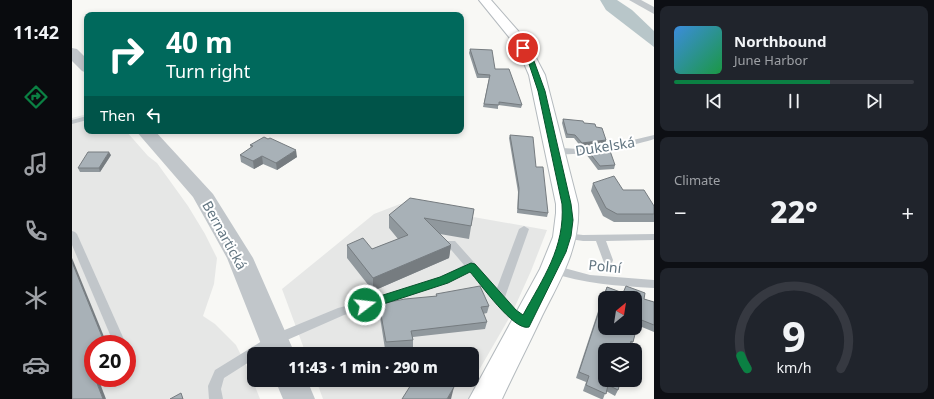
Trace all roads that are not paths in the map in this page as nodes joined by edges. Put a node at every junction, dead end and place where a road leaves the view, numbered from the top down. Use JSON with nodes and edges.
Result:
{"nodes":[{"id":1,"x":485,"y":0,"type":"edge"},
{"id":2,"x":634,"y":0,"type":"edge"},
{"id":3,"x":654,"y":11,"type":"edge"},
{"id":4,"x":72,"y":52,"type":"edge"},
{"id":5,"x":84,"y":65,"type":"edge"},
{"id":6,"x":84,"y":119,"type":"edge"},
{"id":7,"x":72,"y":122,"type":"edge"},
{"id":8,"x":148,"y":134,"type":"edge"},
{"id":9,"x":654,"y":137,"type":"edge"},
{"id":10,"x":555,"y":151,"type":"junction"},
{"id":11,"x":524,"y":229,"type":"dead end"},
{"id":12,"x":72,"y":234,"type":"edge"},
{"id":13,"x":566,"y":236,"type":"junction"},
{"id":14,"x":654,"y":237,"type":"edge"},
{"id":15,"x":600,"y":238,"type":"junction"},
{"id":16,"x":451,"y":243,"type":"edge"},
{"id":17,"x":608,"y":260,"type":"dead end"},
{"id":18,"x":471,"y":266,"type":"junction"},
{"id":19,"x":553,"y":269,"type":"junction"},
{"id":20,"x":654,"y":284,"type":"edge"},
{"id":21,"x":499,"y":298,"type":"junction"},
{"id":22,"x":525,"y":323,"type":"junction"},
{"id":23,"x":116,"y":335,"type":"edge"},
{"id":24,"x":277,"y":347,"type":"edge"},
{"id":25,"x":247,"y":361,"type":"edge"},
{"id":26,"x":294,"y":387,"type":"edge"},
{"id":27,"x":216,"y":399,"type":"edge"},
{"id":28,"x":299,"y":399,"type":"edge"},
{"id":29,"x":485,"y":399,"type":"edge"}],
"edges":[{"from":1,"to":10,"type":"main road","name":"Dukelská"},
{"from":2,"to":3,"type":"street"},
{"from":4,"to":5,"type":"street"},
{"from":6,"to":7,"type":"lane"},
{"from":8,"to":24,"type":"street","name":"Bernartická"},
{"from":9,"to":10,"type":"lane","name":"Dukelská"},
{"from":10,"to":13,"type":"main road","name":"Dukelská"},
{"from":11,"to":21,"type":"lane"},
{"from":12,"to":23,"type":"lane"},
{"from":13,"to":15,"type":"lane"},
{"from":13,"to":19,"type":"main road","name":"Dukelská"},
{"from":14,"to":15,"type":"lane"},
{"from":15,"to":17,"type":"lane"},
{"from":16,"to":18,"type":"lane"},
{"from":18,"to":21,"type":"lane"},
{"from":18,"to":24,"type":"lane"},
{"from":19,"to":20,"type":"lane","name":"Polní"},
{"from":19,"to":22,"type":"main road","name":"Dukelská"},
{"from":21,"to":22,"type":"lane"},
{"from":22,"to":29,"type":"main road","name":"Dukelská"},
{"from":25,"to":27,"type":"lane"},
{"from":26,"to":28,"type":"street"}]}
